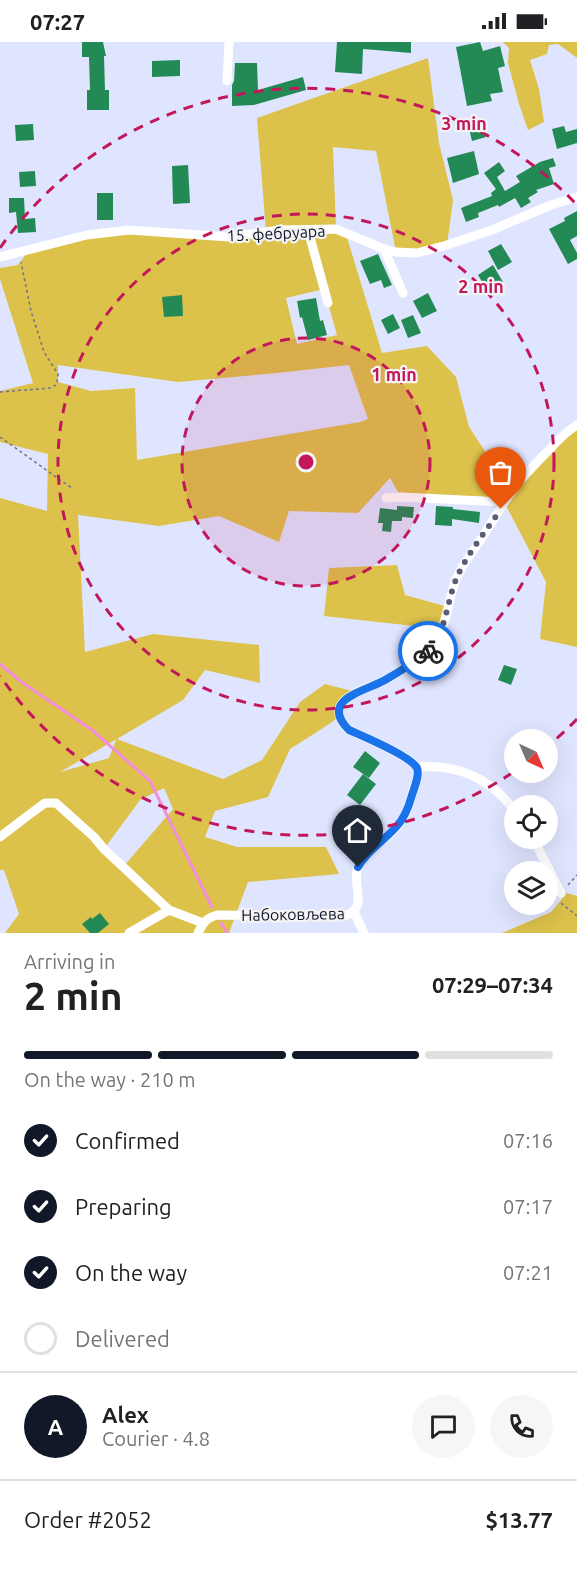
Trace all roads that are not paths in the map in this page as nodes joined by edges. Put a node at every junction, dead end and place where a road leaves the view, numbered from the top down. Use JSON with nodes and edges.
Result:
{"nodes":[{"id":1,"x":229,"y":42,"type":"edge"},
{"id":2,"x":227,"y":81,"type":"dead end"},
{"id":3,"x":577,"y":197,"type":"edge"},
{"id":4,"x":308,"y":230,"type":"junction"},
{"id":5,"x":384,"y":249,"type":"junction"},
{"id":6,"x":0,"y":257,"type":"edge"},
{"id":7,"x":403,"y":293,"type":"dead end"},
{"id":8,"x":328,"y":303,"type":"dead end"},
{"id":9,"x":577,"y":424,"type":"edge"},
{"id":10,"x":386,"y":498,"type":"dead end"},
{"id":11,"x":504,"y":502,"type":"junction"},
{"id":12,"x":417,"y":768,"type":"junction"},
{"id":13,"x":504,"y":796,"type":"edge"},
{"id":14,"x":0,"y":837,"type":"edge"},
{"id":15,"x":539,"y":849,"type":"edge"},
{"id":16,"x":561,"y":893,"type":"road end"},
{"id":17,"x":169,"y":910,"type":"junction"},
{"id":18,"x":354,"y":912,"type":"junction"},
{"id":19,"x":203,"y":923,"type":"junction"},
{"id":20,"x":129,"y":933,"type":"edge"},
{"id":21,"x":198,"y":933,"type":"edge"},
{"id":22,"x":364,"y":933,"type":"edge"}],
"edges":[{"from":1,"to":2,"type":"street"},
{"from":3,"to":5,"type":"street","name":"15. фебруара"},
{"from":4,"to":5,"type":"street","name":"15. фебруара"},
{"from":4,"to":6,"type":"street","name":"15. фебруара"},
{"from":4,"to":8,"type":"street"},
{"from":5,"to":7,"type":"street"},
{"from":9,"to":11,"type":"street"},
{"from":10,"to":11,"type":"street"},
{"from":11,"to":12,"type":"street"},
{"from":12,"to":13,"type":"street"},
{"from":12,"to":18,"type":"street","name":"Набоковљева"},
{"from":14,"to":17,"type":"street"},
{"from":15,"to":16,"type":"street"},
{"from":17,"to":19,"type":"street"},
{"from":17,"to":20,"type":"street"},
{"from":18,"to":19,"type":"street","name":"Набоковљева"},
{"from":18,"to":22,"type":"street"},
{"from":19,"to":21,"type":"street"}]}
